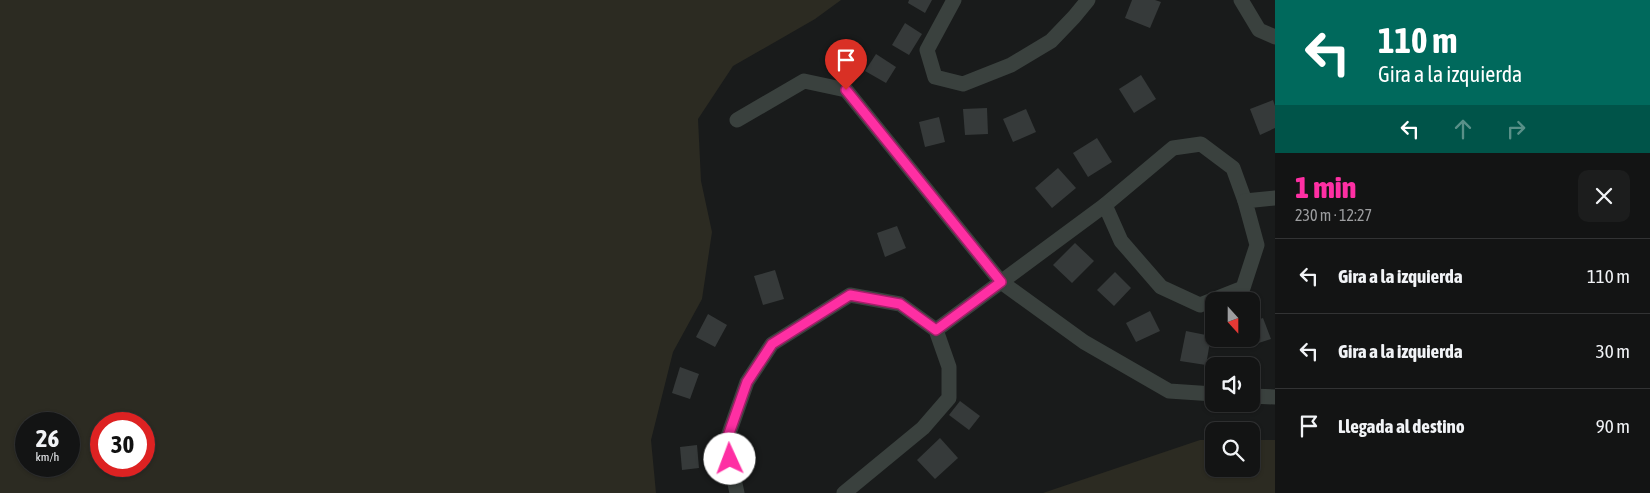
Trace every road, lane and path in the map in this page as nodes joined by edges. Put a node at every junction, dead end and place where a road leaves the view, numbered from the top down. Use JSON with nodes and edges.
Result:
{"nodes":[{"id":1,"x":954,"y":0,"type":"edge"},
{"id":2,"x":1088,"y":0,"type":"edge"},
{"id":3,"x":1241,"y":0,"type":"edge"},
{"id":4,"x":1275,"y":37,"type":"edge"},
{"id":5,"x":737,"y":120,"type":"dead end"},
{"id":6,"x":1275,"y":198,"type":"edge"},
{"id":7,"x":1245,"y":201,"type":"junction"},
{"id":8,"x":1105,"y":205,"type":"junction"},
{"id":9,"x":1001,"y":282,"type":"junction"},
{"id":10,"x":936,"y":330,"type":"junction"},
{"id":11,"x":1205,"y":393,"type":"edge"},
{"id":12,"x":1260,"y":396,"type":"edge"},
{"id":13,"x":1275,"y":397,"type":"edge"},
{"id":14,"x":737,"y":493,"type":"edge"},
{"id":15,"x":844,"y":493,"type":"edge"}],
"edges":[{"from":1,"to":2,"type":"street"},
{"from":3,"to":4,"type":"street"},
{"from":5,"to":9,"type":"street"},
{"from":6,"to":7,"type":"street"},
{"from":7,"to":8,"type":"street"},
{"from":7,"to":8,"type":"street"},
{"from":8,"to":9,"type":"street"},
{"from":9,"to":10,"type":"street"},
{"from":9,"to":11,"type":"street"},
{"from":10,"to":14,"type":"street"},
{"from":10,"to":15,"type":"street"},
{"from":12,"to":13,"type":"street"}]}
